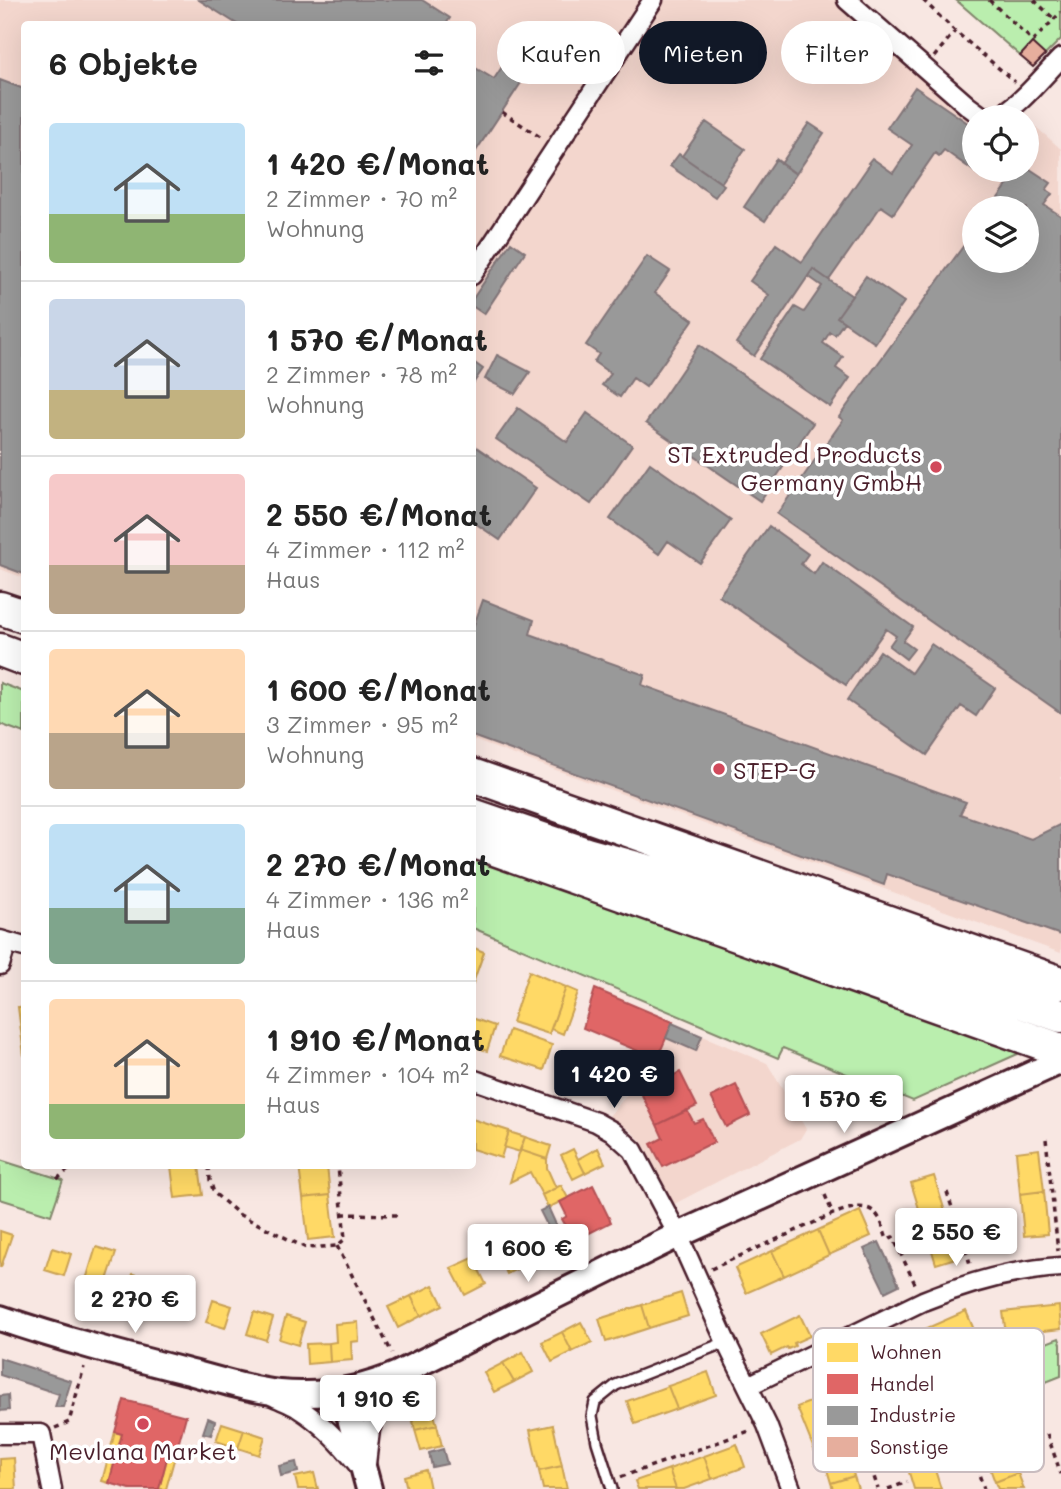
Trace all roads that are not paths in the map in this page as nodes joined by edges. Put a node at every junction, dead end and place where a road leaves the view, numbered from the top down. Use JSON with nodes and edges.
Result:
{"nodes":[{"id":1,"x":653,"y":0,"type":"edge"},
{"id":2,"x":846,"y":0,"type":"edge"},
{"id":3,"x":1061,"y":58,"type":"edge"},
{"id":4,"x":967,"y":105,"type":"edge"},
{"id":5,"x":1014,"y":105,"type":"edge"},
{"id":6,"x":476,"y":269,"type":"edge"},
{"id":7,"x":0,"y":608,"type":"edge"},
{"id":8,"x":21,"y":615,"type":"edge"},
{"id":9,"x":0,"y":650,"type":"edge"},
{"id":10,"x":21,"y":658,"type":"edge"},
{"id":11,"x":0,"y":668,"type":"edge"},
{"id":12,"x":21,"y":675,"type":"edge"},
{"id":13,"x":476,"y":776,"type":"edge"},
{"id":14,"x":476,"y":816,"type":"edge"},
{"id":15,"x":476,"y":842,"type":"edge"},
{"id":16,"x":586,"y":854,"type":"junction"},
{"id":17,"x":10,"y":943,"type":"edge"},
{"id":18,"x":0,"y":965,"type":"edge"},
{"id":19,"x":1061,"y":983,"type":"edge"},
{"id":20,"x":1061,"y":1016,"type":"edge"},
{"id":21,"x":1061,"y":1040,"type":"edge"},
{"id":22,"x":1061,"y":1050,"type":"edge"},
{"id":23,"x":1061,"y":1061,"type":"edge"},
{"id":24,"x":476,"y":1080,"type":"edge"},
{"id":25,"x":678,"y":1235,"type":"junction"},
{"id":26,"x":1060,"y":1267,"type":"edge"},
{"id":27,"x":0,"y":1318,"type":"edge"},
{"id":28,"x":867,"y":1328,"type":"edge"},
{"id":29,"x":726,"y":1342,"type":"junction"},
{"id":30,"x":813,"y":1354,"type":"edge"},
{"id":31,"x":396,"y":1365,"type":"junction"},
{"id":32,"x":748,"y":1385,"type":"junction"},
{"id":33,"x":259,"y":1390,"type":"junction"},
{"id":34,"x":343,"y":1392,"type":"junction"},
{"id":35,"x":0,"y":1434,"type":"edge"},
{"id":36,"x":367,"y":1482,"type":"edge"},
{"id":37,"x":610,"y":1485,"type":"edge"},
{"id":38,"x":52,"y":1489,"type":"edge"},
{"id":39,"x":791,"y":1489,"type":"edge"}],
"edges":[{"from":1,"to":6,"type":"street"},
{"from":2,"to":4,"type":"street"},
{"from":3,"to":5,"type":"street"},
{"from":7,"to":8,"type":"highway"},
{"from":9,"to":10,"type":"highway"},
{"from":11,"to":12,"type":"highway"},
{"from":13,"to":19,"type":"highway"},
{"from":14,"to":16,"type":"highway"},
{"from":15,"to":22,"type":"highway"},
{"from":16,"to":20,"type":"highway"},
{"from":16,"to":21,"type":"highway"},
{"from":17,"to":18,"type":"street"},
{"from":23,"to":25,"type":"street"},
{"from":24,"to":25,"type":"street"},
{"from":25,"to":29,"type":"street"},
{"from":25,"to":31,"type":"street"},
{"from":26,"to":28,"type":"street"},
{"from":27,"to":33,"type":"street"},
{"from":29,"to":32,"type":"street"},
{"from":29,"to":37,"type":"lane"},
{"from":30,"to":32,"type":"street"},
{"from":31,"to":34,"type":"street"},
{"from":31,"to":36,"type":"street"},
{"from":32,"to":39,"type":"street"},
{"from":33,"to":34,"type":"street"},
{"from":33,"to":36,"type":"street"},
{"from":34,"to":36,"type":"street"},
{"from":35,"to":38,"type":"street"}]}
